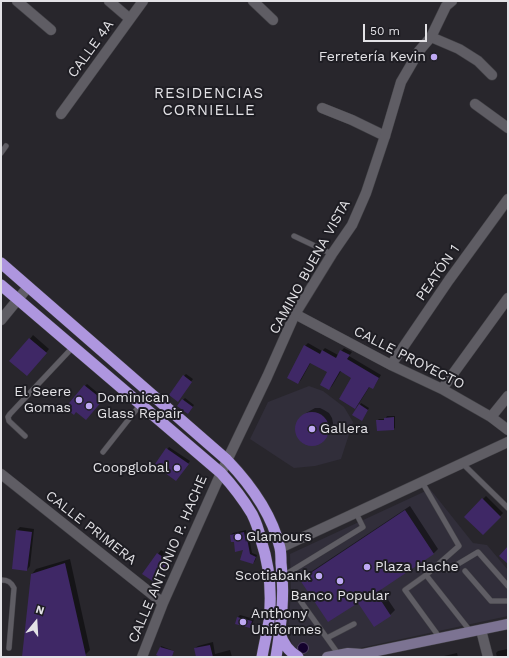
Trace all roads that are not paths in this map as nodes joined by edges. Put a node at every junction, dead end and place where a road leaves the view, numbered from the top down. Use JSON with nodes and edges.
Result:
{"nodes":[{"id":1,"x":17,"y":1,"type":"edge"},
{"id":2,"x":109,"y":1,"type":"edge"},
{"id":3,"x":143,"y":1,"type":"edge"},
{"id":4,"x":253,"y":1,"type":"edge"},
{"id":5,"x":446,"y":3,"type":"edge"},
{"id":6,"x":130,"y":19,"type":"junction"},
{"id":7,"x":273,"y":20,"type":"dead end"},
{"id":8,"x":51,"y":30,"type":"dead end"},
{"id":9,"x":430,"y":37,"type":"junction"},
{"id":10,"x":492,"y":75,"type":"dead end"},
{"id":11,"x":475,"y":104,"type":"dead end"},
{"id":12,"x":322,"y":108,"type":"dead end"},
{"id":13,"x":61,"y":114,"type":"dead end"},
{"id":14,"x":508,"y":128,"type":"edge"},
{"id":15,"x":385,"y":136,"type":"junction"},
{"id":16,"x":6,"y":146,"type":"dead end"},
{"id":17,"x":1,"y":153,"type":"edge"},
{"id":18,"x":508,"y":198,"type":"edge"},
{"id":19,"x":294,"y":236,"type":"dead end"},
{"id":20,"x":332,"y":254,"type":"junction"},
{"id":21,"x":1,"y":263,"type":"edge"},
{"id":22,"x":1,"y":285,"type":"edge"},
{"id":23,"x":28,"y":287,"type":"junction"},
{"id":24,"x":508,"y":298,"type":"edge"},
{"id":25,"x":18,"y":300,"type":"junction"},
{"id":26,"x":295,"y":314,"type":"junction"},
{"id":27,"x":1,"y":320,"type":"edge"},
{"id":28,"x":73,"y":347,"type":"junction"},
{"id":29,"x":391,"y":365,"type":"junction"},
{"id":30,"x":442,"y":389,"type":"junction"},
{"id":31,"x":508,"y":396,"type":"edge"},
{"id":32,"x":140,"y":404,"type":"junction"},
{"id":33,"x":491,"y":417,"type":"junction"},
{"id":34,"x":508,"y":430,"type":"edge"},
{"id":35,"x":25,"y":436,"type":"dead end"},
{"id":36,"x":508,"y":442,"type":"edge"},
{"id":37,"x":103,"y":452,"type":"dead end"},
{"id":38,"x":227,"y":460,"type":"junction"},
{"id":39,"x":462,"y":463,"type":"junction"},
{"id":40,"x":221,"y":473,"type":"junction"},
{"id":41,"x":1,"y":474,"type":"edge"},
{"id":42,"x":422,"y":482,"type":"junction"},
{"id":43,"x":508,"y":508,"type":"edge"},
{"id":44,"x":356,"y":513,"type":"junction"},
{"id":45,"x":280,"y":548,"type":"junction"},
{"id":46,"x":448,"y":570,"type":"dead end"},
{"id":47,"x":465,"y":571,"type":"dead end"},
{"id":48,"x":426,"y":575,"type":"junction"},
{"id":49,"x":283,"y":576,"type":"junction"},
{"id":50,"x":1,"y":580,"type":"edge"},
{"id":51,"x":508,"y":586,"type":"edge"},
{"id":52,"x":294,"y":592,"type":"dead end"},
{"id":53,"x":508,"y":601,"type":"edge"},
{"id":54,"x":163,"y":603,"type":"junction"},
{"id":55,"x":354,"y":624,"type":"dead end"},
{"id":56,"x":508,"y":624,"type":"edge"},
{"id":57,"x":476,"y":631,"type":"junction"},
{"id":58,"x":280,"y":633,"type":"junction"},
{"id":59,"x":327,"y":638,"type":"junction"},
{"id":60,"x":440,"y":638,"type":"junction"},
{"id":61,"x":265,"y":639,"type":"junction"},
{"id":62,"x":9,"y":648,"type":"dead end"},
{"id":63,"x":339,"y":655,"type":"junction"},
{"id":64,"x":361,"y":656,"type":"edge"},
{"id":65,"x":142,"y":657,"type":"edge"},
{"id":66,"x":257,"y":657,"type":"edge"},
{"id":67,"x":262,"y":657,"type":"edge"},
{"id":68,"x":276,"y":657,"type":"edge"},
{"id":69,"x":298,"y":657,"type":"edge"},
{"id":70,"x":328,"y":657,"type":"edge"},
{"id":71,"x":488,"y":657,"type":"edge"}],
"edges":[{"from":1,"to":8,"type":"street"},
{"from":2,"to":6,"type":"street"},
{"from":3,"to":6,"type":"street","name":"CALLE 4A"},
{"from":4,"to":7,"type":"street"},
{"from":5,"to":9,"type":"street","name":"CAMINO BUENA VISTA"},
{"from":6,"to":13,"type":"street","name":"CALLE 4A"},
{"from":9,"to":10,"type":"street"},
{"from":9,"to":15,"type":"street","name":"CAMINO BUENA VISTA"},
{"from":11,"to":14,"type":"street"},
{"from":12,"to":15,"type":"street"},
{"from":15,"to":20,"type":"street","name":"CAMINO BUENA VISTA"},
{"from":16,"to":17,"type":"lane"},
{"from":18,"to":29,"type":"street","name":"PEATÓN 1"},
{"from":19,"to":20,"type":"lane"},
{"from":20,"to":26,"type":"street","name":"CAMINO BUENA VISTA"},
{"from":21,"to":23,"type":"highway"},
{"from":22,"to":25,"type":"highway"},
{"from":23,"to":25,"type":"street"},
{"from":23,"to":38,"type":"highway"},
{"from":24,"to":30,"type":"street"},
{"from":25,"to":27,"type":"street"},
{"from":25,"to":28,"type":"highway"},
{"from":26,"to":29,"type":"street","name":"CALLE PROYECTO"},
{"from":26,"to":38,"type":"street","name":"CAMINO BUENA VISTA"},
{"from":28,"to":32,"type":"highway"},
{"from":28,"to":35,"type":"lane"},
{"from":29,"to":30,"type":"street","name":"CALLE PROYECTO"},
{"from":30,"to":33,"type":"street","name":"CALLE PROYECTO"},
{"from":31,"to":33,"type":"street"},
{"from":32,"to":37,"type":"lane"},
{"from":32,"to":40,"type":"highway"},
{"from":33,"to":34,"type":"street","name":"CALLE PROYECTO"},
{"from":36,"to":39,"type":"street"},
{"from":38,"to":40,"type":"street","name":"CAMINO BUENA VISTA"},
{"from":38,"to":45,"type":"highway"},
{"from":39,"to":42,"type":"street"},
{"from":39,"to":43,"type":"lane"},
{"from":40,"to":54,"type":"street","name":"CALLE ANTONIO P. HACHE"},
{"from":40,"to":61,"type":"highway"},
{"from":41,"to":54,"type":"street","name":"CALLE PRIMERA"},
{"from":42,"to":44,"type":"street"},
{"from":42,"to":48,"type":"lane"},
{"from":44,"to":45,"type":"street"},
{"from":44,"to":49,"type":"lane"},
{"from":45,"to":49,"type":"highway"},
{"from":46,"to":51,"type":"lane"},
{"from":47,"to":53,"type":"lane"},
{"from":48,"to":57,"type":"lane"},
{"from":48,"to":60,"type":"lane"},
{"from":49,"to":58,"type":"highway"},
{"from":50,"to":62,"type":"lane"},
{"from":52,"to":59,"type":"lane"},
{"from":54,"to":65,"type":"street","name":"CALLE ANTONIO P. HACHE"},
{"from":55,"to":59,"type":"lane"},
{"from":56,"to":57,"type":"main road"},
{"from":57,"to":60,"type":"main road"},
{"from":57,"to":71,"type":"street"},
{"from":58,"to":68,"type":"highway"},
{"from":58,"to":69,"type":"highway"},
{"from":59,"to":63,"type":"lane"},
{"from":60,"to":64,"type":"main road"},
{"from":61,"to":66,"type":"highway"},
{"from":61,"to":67,"type":"highway"},
{"from":63,"to":64,"type":"main road"},
{"from":63,"to":70,"type":"main road"}]}
